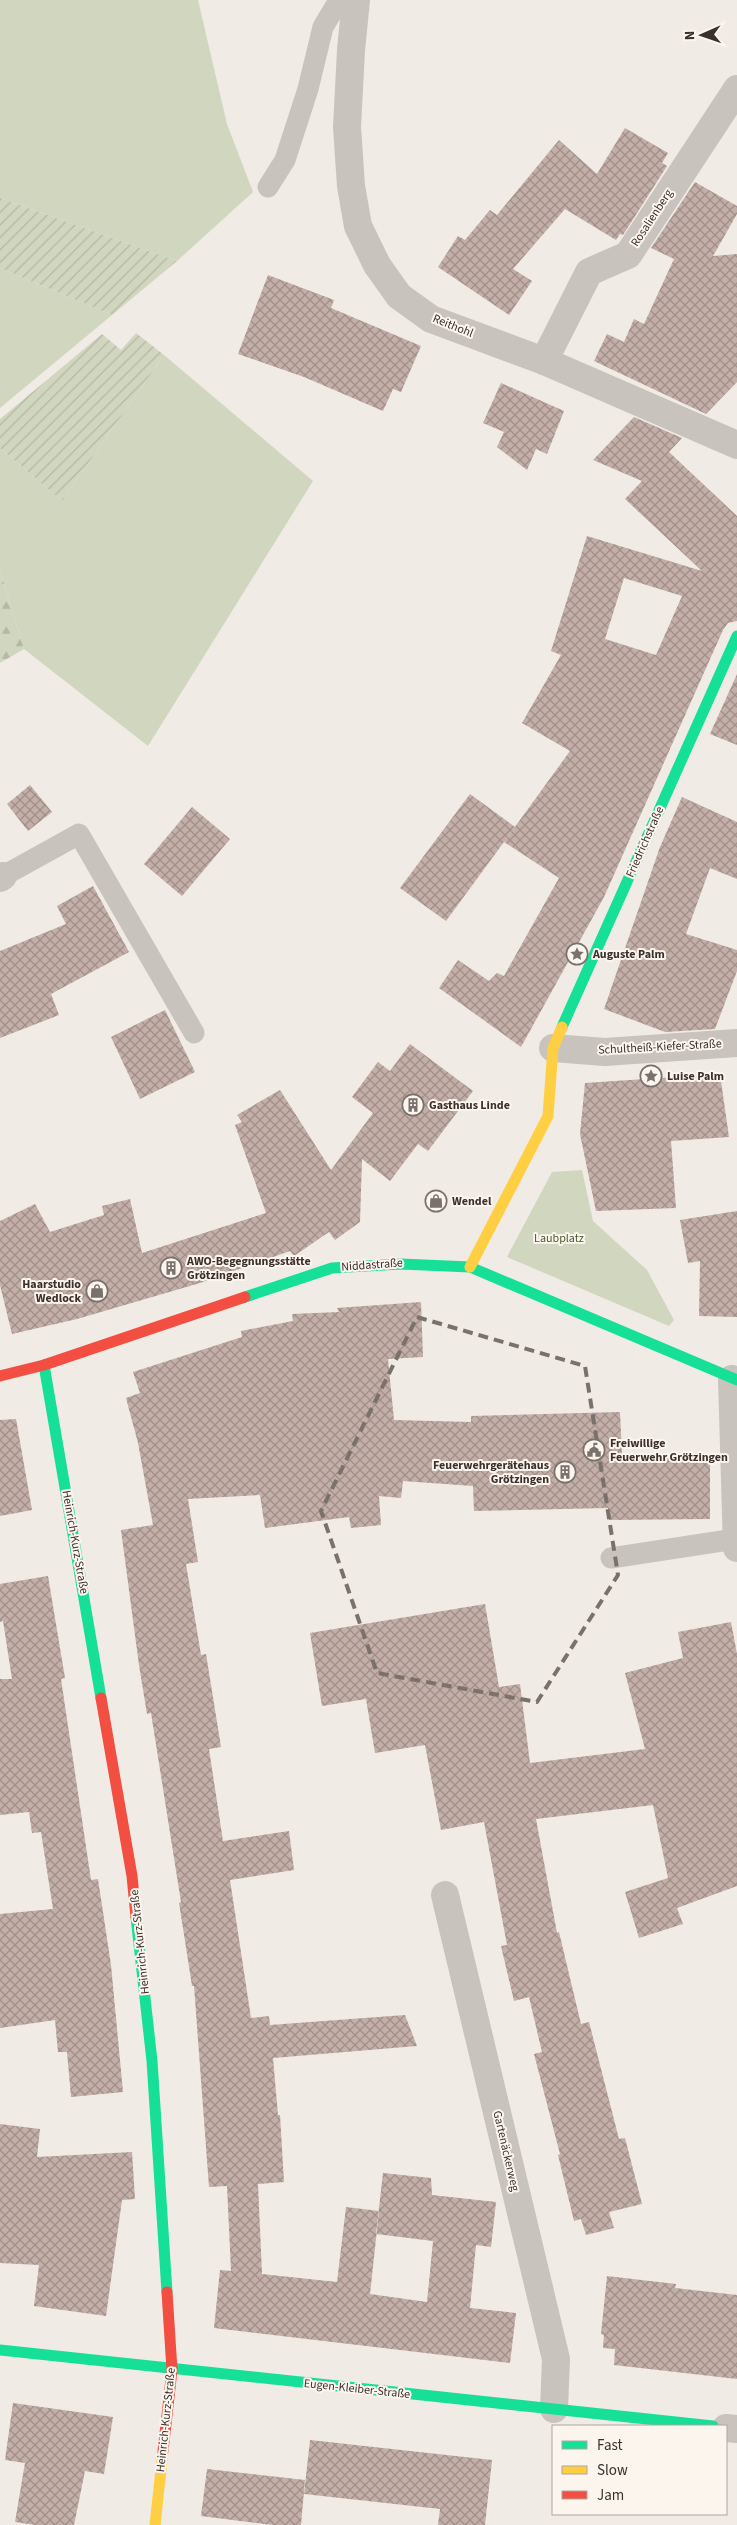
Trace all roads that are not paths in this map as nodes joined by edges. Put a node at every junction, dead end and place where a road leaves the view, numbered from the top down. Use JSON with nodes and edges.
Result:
{"nodes":[{"id":1,"x":356,"y":1,"type":"edge"},
{"id":2,"x":737,"y":88,"type":"edge"},
{"id":3,"x":268,"y":187,"type":"dead end"},
{"id":4,"x":544,"y":361,"type":"junction"},
{"id":5,"x":737,"y":445,"type":"edge"},
{"id":6,"x":737,"y":636,"type":"edge"},
{"id":7,"x":1,"y":877,"type":"edge"},
{"id":8,"x":194,"y":1033,"type":"dead end"},
{"id":9,"x":737,"y":1043,"type":"edge"},
{"id":10,"x":553,"y":1048,"type":"junction"},
{"id":11,"x":470,"y":1267,"type":"junction"},
{"id":12,"x":44,"y":1365,"type":"junction"},
{"id":13,"x":0,"y":1376,"type":"edge"},
{"id":14,"x":734,"y":1380,"type":"edge"},
{"id":15,"x":736,"y":1543,"type":"edge"},
{"id":16,"x":611,"y":1558,"type":"dead end"},
{"id":17,"x":445,"y":1895,"type":"dead end"},
{"id":18,"x":0,"y":2350,"type":"edge"},
{"id":19,"x":172,"y":2370,"type":"junction"},
{"id":20,"x":554,"y":2409,"type":"junction"},
{"id":21,"x":704,"y":2425,"type":"edge"},
{"id":22,"x":155,"y":2525,"type":"edge"}],
"edges":[{"from":1,"to":3,"type":"lane","name":"Reithohl"},
{"from":1,"to":4,"type":"street","name":"Reithohl"},
{"from":2,"to":4,"type":"street","name":"Rosalienberg"},
{"from":4,"to":5,"type":"street","name":"Reithohl"},
{"from":6,"to":10,"type":"street","name":"Friedrichstraße"},
{"from":7,"to":8,"type":"lane"},
{"from":9,"to":10,"type":"street","name":"Schultheiß-Kiefer-Straße"},
{"from":10,"to":11,"type":"street"},
{"from":11,"to":12,"type":"street","name":"Niddastraße"},
{"from":11,"to":14,"type":"street","name":"Niddastraße"},
{"from":12,"to":13,"type":"street","name":"Niddastraße"},
{"from":12,"to":19,"type":"street","name":"Heinrich-Kurz-Straße"},
{"from":14,"to":15,"type":"street"},
{"from":15,"to":16,"type":"lane"},
{"from":17,"to":20,"type":"street","name":"Gartenäckerweg"},
{"from":18,"to":19,"type":"street","name":"Eugen-Kleiber-Straße"},
{"from":19,"to":20,"type":"street","name":"Eugen-Kleiber-Straße"},
{"from":19,"to":22,"type":"street","name":"Heinrich-Kurz-Straße"},
{"from":20,"to":21,"type":"street","name":"Eugen-Kleiber-Straße"}]}
